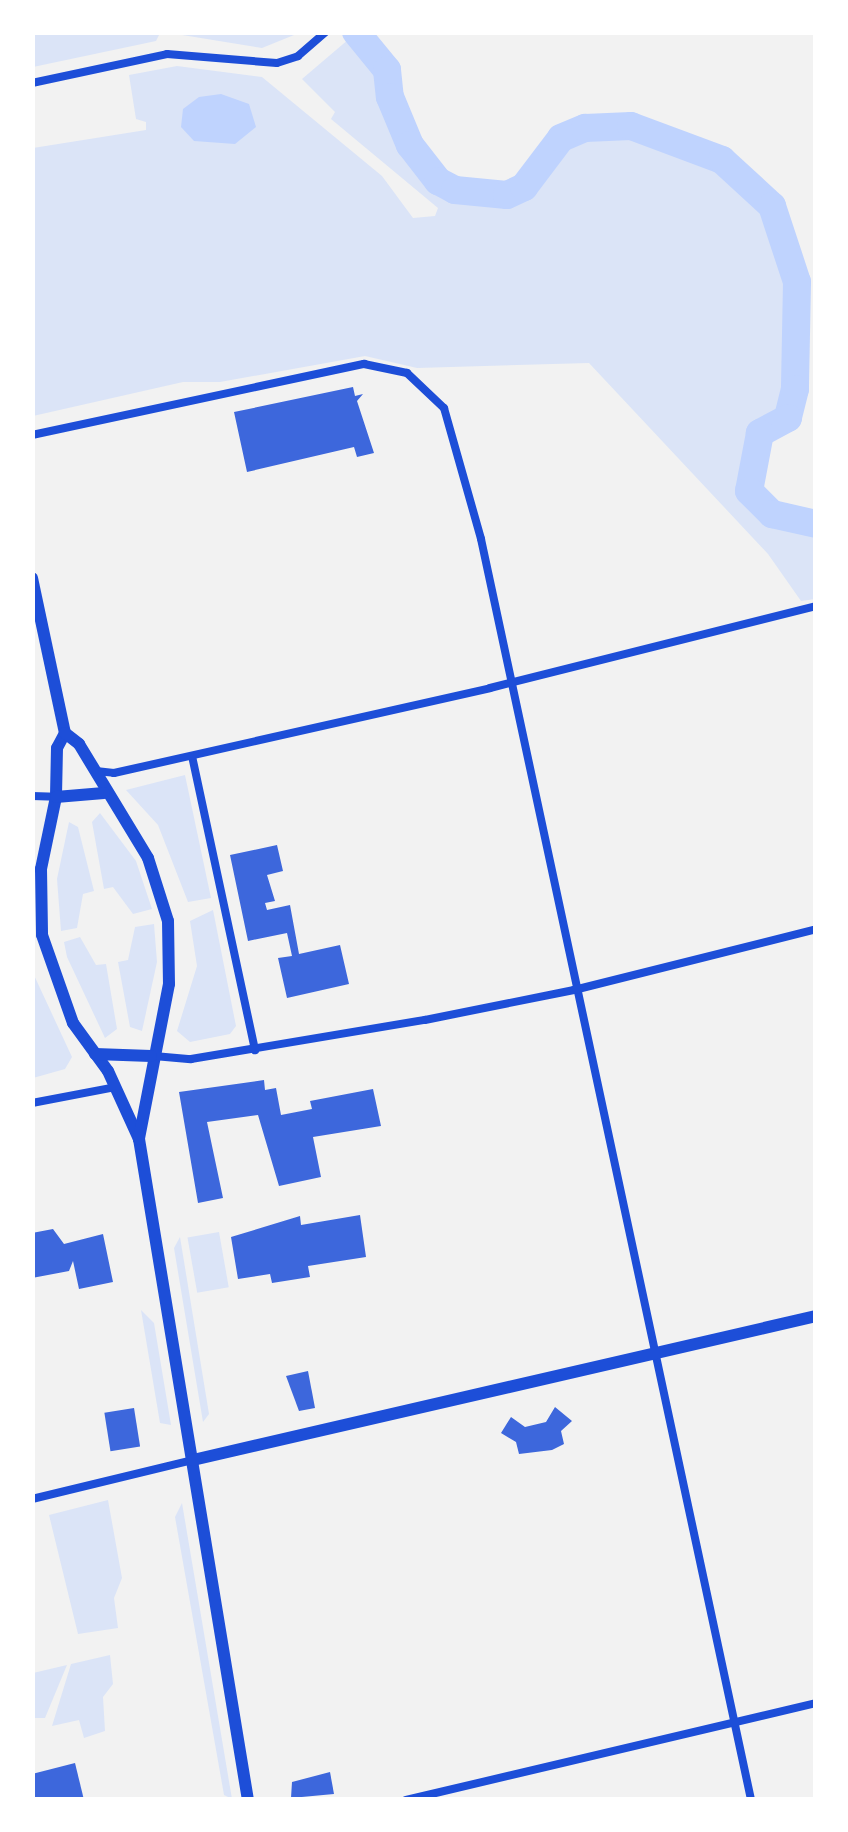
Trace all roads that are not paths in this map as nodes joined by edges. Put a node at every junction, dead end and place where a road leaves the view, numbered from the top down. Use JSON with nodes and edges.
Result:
{"nodes":[{"id":1,"x":326,"y":32,"type":"edge"},
{"id":2,"x":32,"y":83,"type":"edge"},
{"id":3,"x":32,"y":435,"type":"edge"},
{"id":4,"x":32,"y":578,"type":"edge"},
{"id":5,"x":816,"y":606,"type":"edge"},
{"id":6,"x":511,"y":684,"type":"junction"},
{"id":7,"x":65,"y":733,"type":"junction"},
{"id":8,"x":192,"y":756,"type":"junction"},
{"id":9,"x":92,"y":770,"type":"junction"},
{"id":10,"x":104,"y":793,"type":"junction"},
{"id":11,"x":32,"y":796,"type":"edge"},
{"id":12,"x":56,"y":797,"type":"junction"},
{"id":13,"x":816,"y":929,"type":"edge"},
{"id":14,"x":574,"y":990,"type":"junction"},
{"id":15,"x":255,"y":1050,"type":"junction"},
{"id":16,"x":95,"y":1054,"type":"junction"},
{"id":17,"x":151,"y":1056,"type":"junction"},
{"id":18,"x":116,"y":1087,"type":"junction"},
{"id":19,"x":32,"y":1103,"type":"edge"},
{"id":20,"x":139,"y":1139,"type":"junction"},
{"id":21,"x":816,"y":1316,"type":"edge"},
{"id":22,"x":654,"y":1354,"type":"junction"},
{"id":23,"x":193,"y":1460,"type":"junction"},
{"id":24,"x":32,"y":1499,"type":"edge"},
{"id":25,"x":816,"y":1703,"type":"edge"},
{"id":26,"x":734,"y":1722,"type":"junction"},
{"id":27,"x":248,"y":1800,"type":"edge"},
{"id":28,"x":406,"y":1800,"type":"edge"},
{"id":29,"x":752,"y":1800,"type":"edge"}],
"edges":[{"from":1,"to":2,"type":"street"},
{"from":3,"to":6,"type":"street"},
{"from":4,"to":7,"type":"main road"},
{"from":5,"to":6,"type":"street"},
{"from":6,"to":8,"type":"street"},
{"from":6,"to":14,"type":"street"},
{"from":7,"to":9,"type":"main road"},
{"from":7,"to":12,"type":"main road"},
{"from":8,"to":9,"type":"street"},
{"from":8,"to":15,"type":"street"},
{"from":9,"to":10,"type":"main road"},
{"from":10,"to":12,"type":"main road"},
{"from":10,"to":17,"type":"main road"},
{"from":11,"to":12,"type":"street"},
{"from":12,"to":16,"type":"main road"},
{"from":13,"to":14,"type":"street"},
{"from":14,"to":15,"type":"street"},
{"from":14,"to":22,"type":"street"},
{"from":15,"to":17,"type":"street"},
{"from":16,"to":17,"type":"main road"},
{"from":16,"to":18,"type":"main road"},
{"from":17,"to":20,"type":"main road"},
{"from":18,"to":19,"type":"street"},
{"from":18,"to":20,"type":"main road"},
{"from":20,"to":23,"type":"main road"},
{"from":21,"to":22,"type":"main road"},
{"from":22,"to":23,"type":"main road"},
{"from":22,"to":26,"type":"street"},
{"from":23,"to":24,"type":"street"},
{"from":23,"to":27,"type":"main road"},
{"from":25,"to":26,"type":"street"},
{"from":26,"to":28,"type":"street"},
{"from":26,"to":29,"type":"street"}]}
